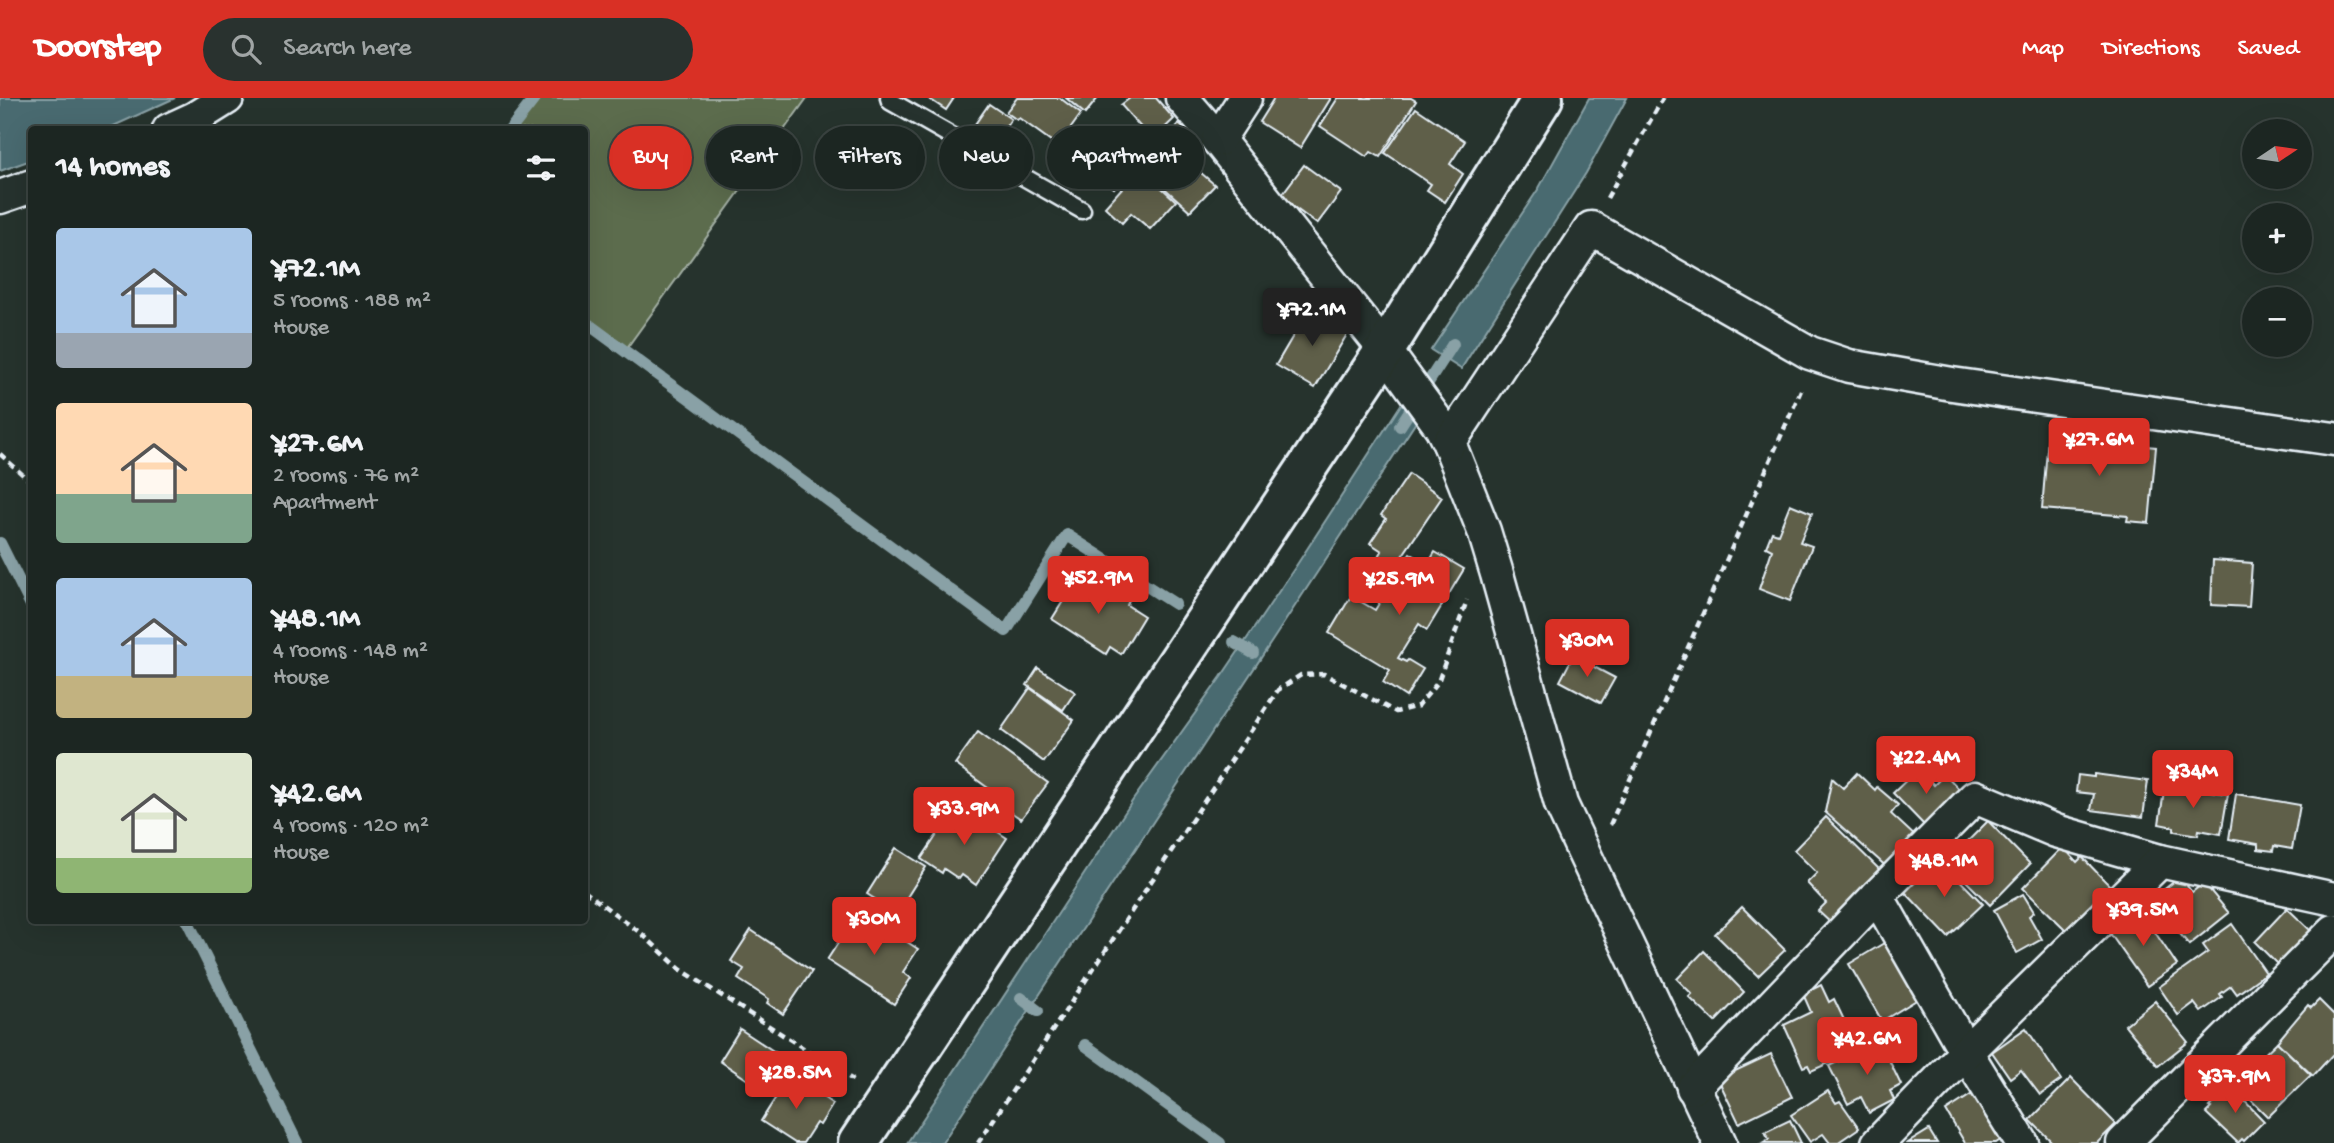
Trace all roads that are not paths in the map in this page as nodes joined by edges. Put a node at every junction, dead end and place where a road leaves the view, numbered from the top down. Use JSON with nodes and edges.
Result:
{"nodes":[{"id":1,"x":227,"y":98,"type":"edge"},
{"id":2,"x":889,"y":98,"type":"edge"},
{"id":3,"x":1182,"y":98,"type":"edge"},
{"id":4,"x":1245,"y":98,"type":"edge"},
{"id":5,"x":1543,"y":98,"type":"edge"},
{"id":6,"x":178,"y":126,"type":"edge"},
{"id":7,"x":1218,"y":140,"type":"junction"},
{"id":8,"x":28,"y":187,"type":"edge"},
{"id":9,"x":0,"y":197,"type":"edge"},
{"id":10,"x":1082,"y":210,"type":"dead end"},
{"id":11,"x":1391,"y":359,"type":"junction"},
{"id":12,"x":1445,"y":435,"type":"junction"},
{"id":13,"x":2334,"y":439,"type":"edge"},
{"id":14,"x":2160,"y":861,"type":"junction"},
{"id":15,"x":1877,"y":896,"type":"junction"},
{"id":16,"x":2334,"y":899,"type":"edge"},
{"id":17,"x":2334,"y":931,"type":"edge"},
{"id":18,"x":1966,"y":1052,"type":"junction"},
{"id":19,"x":1693,"y":1088,"type":"junction"},
{"id":20,"x":858,"y":1143,"type":"edge"},
{"id":21,"x":1720,"y":1143,"type":"edge"},
{"id":22,"x":1878,"y":1143,"type":"edge"},
{"id":23,"x":2022,"y":1143,"type":"edge"},
{"id":24,"x":2123,"y":1143,"type":"edge"}],
"edges":[{"from":1,"to":6,"type":"street"},
{"from":2,"to":10,"type":"lane"},
{"from":3,"to":7,"type":"street"},
{"from":4,"to":7,"type":"street"},
{"from":5,"to":11,"type":"street"},
{"from":7,"to":11,"type":"street"},
{"from":8,"to":9,"type":"street"},
{"from":11,"to":12,"type":"street"},
{"from":11,"to":20,"type":"street"},
{"from":12,"to":13,"type":"street"},
{"from":12,"to":19,"type":"street"},
{"from":14,"to":15,"type":"street"},
{"from":14,"to":16,"type":"street"},
{"from":14,"to":18,"type":"street"},
{"from":15,"to":18,"type":"street"},
{"from":15,"to":19,"type":"street"},
{"from":17,"to":24,"type":"street"},
{"from":18,"to":22,"type":"street"},
{"from":18,"to":23,"type":"street"},
{"from":19,"to":21,"type":"street"}]}
